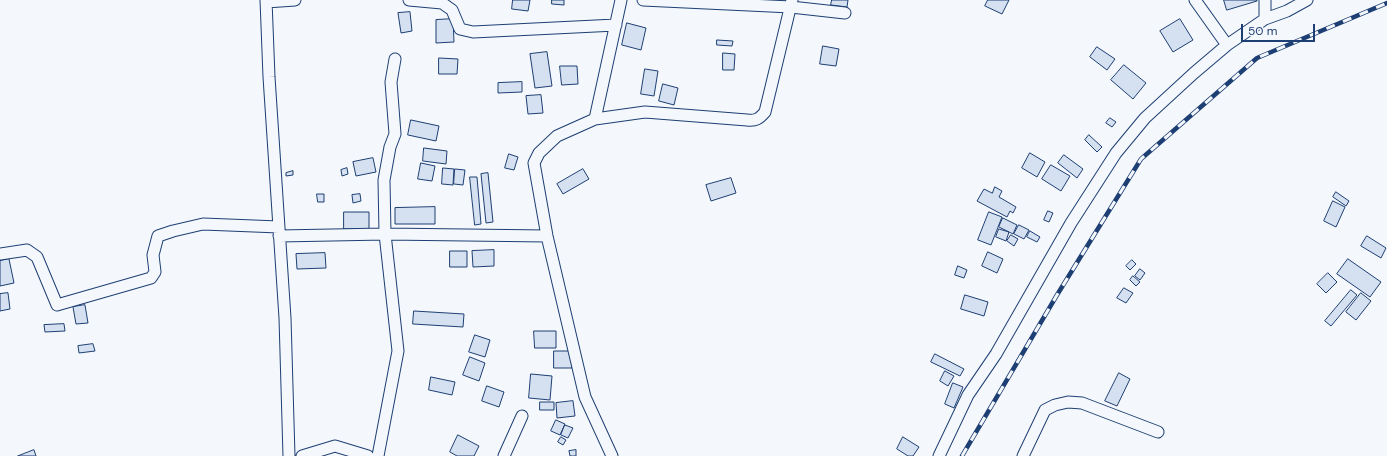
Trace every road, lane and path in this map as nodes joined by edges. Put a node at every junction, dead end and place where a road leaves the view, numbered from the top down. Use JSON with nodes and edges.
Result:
{"nodes":[{"id":1,"x":295,"y":0,"type":"edge"},
{"id":2,"x":409,"y":0,"type":"edge"},
{"id":3,"x":622,"y":0,"type":"edge"},
{"id":4,"x":643,"y":0,"type":"edge"},
{"id":5,"x":1195,"y":0,"type":"edge"},
{"id":6,"x":1265,"y":0,"type":"edge"},
{"id":7,"x":1307,"y":0,"type":"edge"},
{"id":8,"x":266,"y":1,"type":"edge"},
{"id":9,"x":791,"y":3,"type":"edge"},
{"id":10,"x":845,"y":13,"type":"dead end"},
{"id":11,"x":1265,"y":19,"type":"junction"},
{"id":12,"x":616,"y":25,"type":"junction"},
{"id":13,"x":1227,"y":45,"type":"junction"},
{"id":14,"x":395,"y":58,"type":"dead end"},
{"id":15,"x":595,"y":119,"type":"junction"},
{"id":16,"x":279,"y":231,"type":"junction"},
{"id":17,"x":385,"y":234,"type":"junction"},
{"id":18,"x":547,"y":236,"type":"junction"},
{"id":19,"x":0,"y":254,"type":"edge"},
{"id":20,"x":522,"y":416,"type":"dead end"},
{"id":21,"x":1158,"y":432,"type":"dead end"},
{"id":22,"x":289,"y":456,"type":"edge"},
{"id":23,"x":302,"y":456,"type":"edge"},
{"id":24,"x":368,"y":456,"type":"edge"},
{"id":25,"x":378,"y":456,"type":"edge"},
{"id":26,"x":504,"y":456,"type":"edge"},
{"id":27,"x":612,"y":456,"type":"edge"},
{"id":28,"x":939,"y":456,"type":"edge"},
{"id":29,"x":1023,"y":456,"type":"edge"}],
"edges":[{"from":1,"to":8,"type":"street"},
{"from":2,"to":12,"type":"street"},
{"from":3,"to":12,"type":"street"},
{"from":4,"to":9,"type":"street"},
{"from":5,"to":13,"type":"street"},
{"from":6,"to":11,"type":"street"},
{"from":7,"to":11,"type":"street"},
{"from":8,"to":16,"type":"street"},
{"from":9,"to":10,"type":"street"},
{"from":9,"to":15,"type":"street"},
{"from":11,"to":13,"type":"street"},
{"from":12,"to":15,"type":"street"},
{"from":13,"to":28,"type":"street"},
{"from":14,"to":17,"type":"street"},
{"from":15,"to":18,"type":"street"},
{"from":16,"to":17,"type":"street"},
{"from":16,"to":19,"type":"street"},
{"from":16,"to":22,"type":"street"},
{"from":17,"to":18,"type":"street"},
{"from":17,"to":25,"type":"street"},
{"from":18,"to":27,"type":"street"},
{"from":20,"to":26,"type":"street"},
{"from":21,"to":29,"type":"street"},
{"from":23,"to":24,"type":"street"}]}
